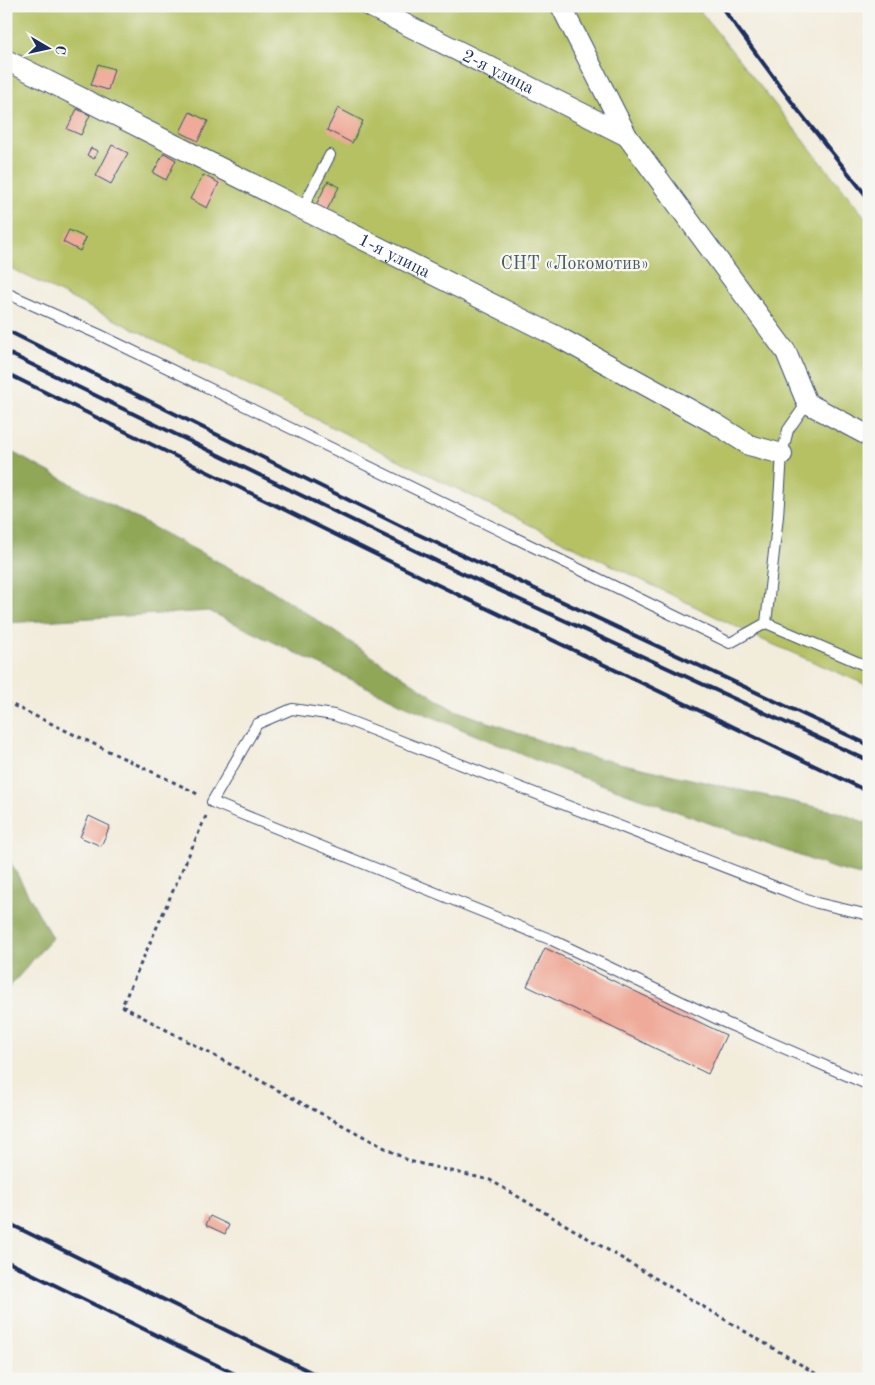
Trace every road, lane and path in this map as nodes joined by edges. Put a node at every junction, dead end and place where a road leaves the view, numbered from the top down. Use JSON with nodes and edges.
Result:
{"nodes":[{"id":1,"x":369,"y":6,"type":"edge"},
{"id":2,"x":561,"y":6,"type":"edge"},
{"id":3,"x":6,"y":60,"type":"edge"},
{"id":4,"x":627,"y":136,"type":"junction"},
{"id":5,"x":330,"y":155,"type":"dead end"},
{"id":6,"x":302,"y":209,"type":"junction"},
{"id":7,"x":6,"y":293,"type":"edge"},
{"id":8,"x":807,"y":403,"type":"junction"},
{"id":9,"x":869,"y":436,"type":"edge"},
{"id":10,"x":782,"y":454,"type":"junction"},
{"id":11,"x":766,"y":623,"type":"junction"},
{"id":12,"x":869,"y":667,"type":"edge"},
{"id":13,"x":6,"y":702,"type":"edge"},
{"id":14,"x":212,"y":802,"type":"junction"},
{"id":15,"x":869,"y":916,"type":"edge"},
{"id":16,"x":869,"y":1085,"type":"edge"},
{"id":17,"x":825,"y":1379,"type":"edge"}],
"edges":[{"from":1,"to":4,"type":"street","name":"2-я улица"},
{"from":2,"to":4,"type":"street"},
{"from":3,"to":6,"type":"street","name":"1-я улица"},
{"from":4,"to":8,"type":"street"},
{"from":5,"to":6,"type":"lane"},
{"from":6,"to":10,"type":"street","name":"1-я улица"},
{"from":7,"to":11,"type":"lane"},
{"from":8,"to":9,"type":"street"},
{"from":8,"to":10,"type":"lane"},
{"from":10,"to":11,"type":"lane"},
{"from":11,"to":12,"type":"lane"},
{"from":13,"to":14,"type":"path"},
{"from":14,"to":15,"type":"lane"},
{"from":14,"to":16,"type":"lane"},
{"from":14,"to":17,"type":"path"}]}
